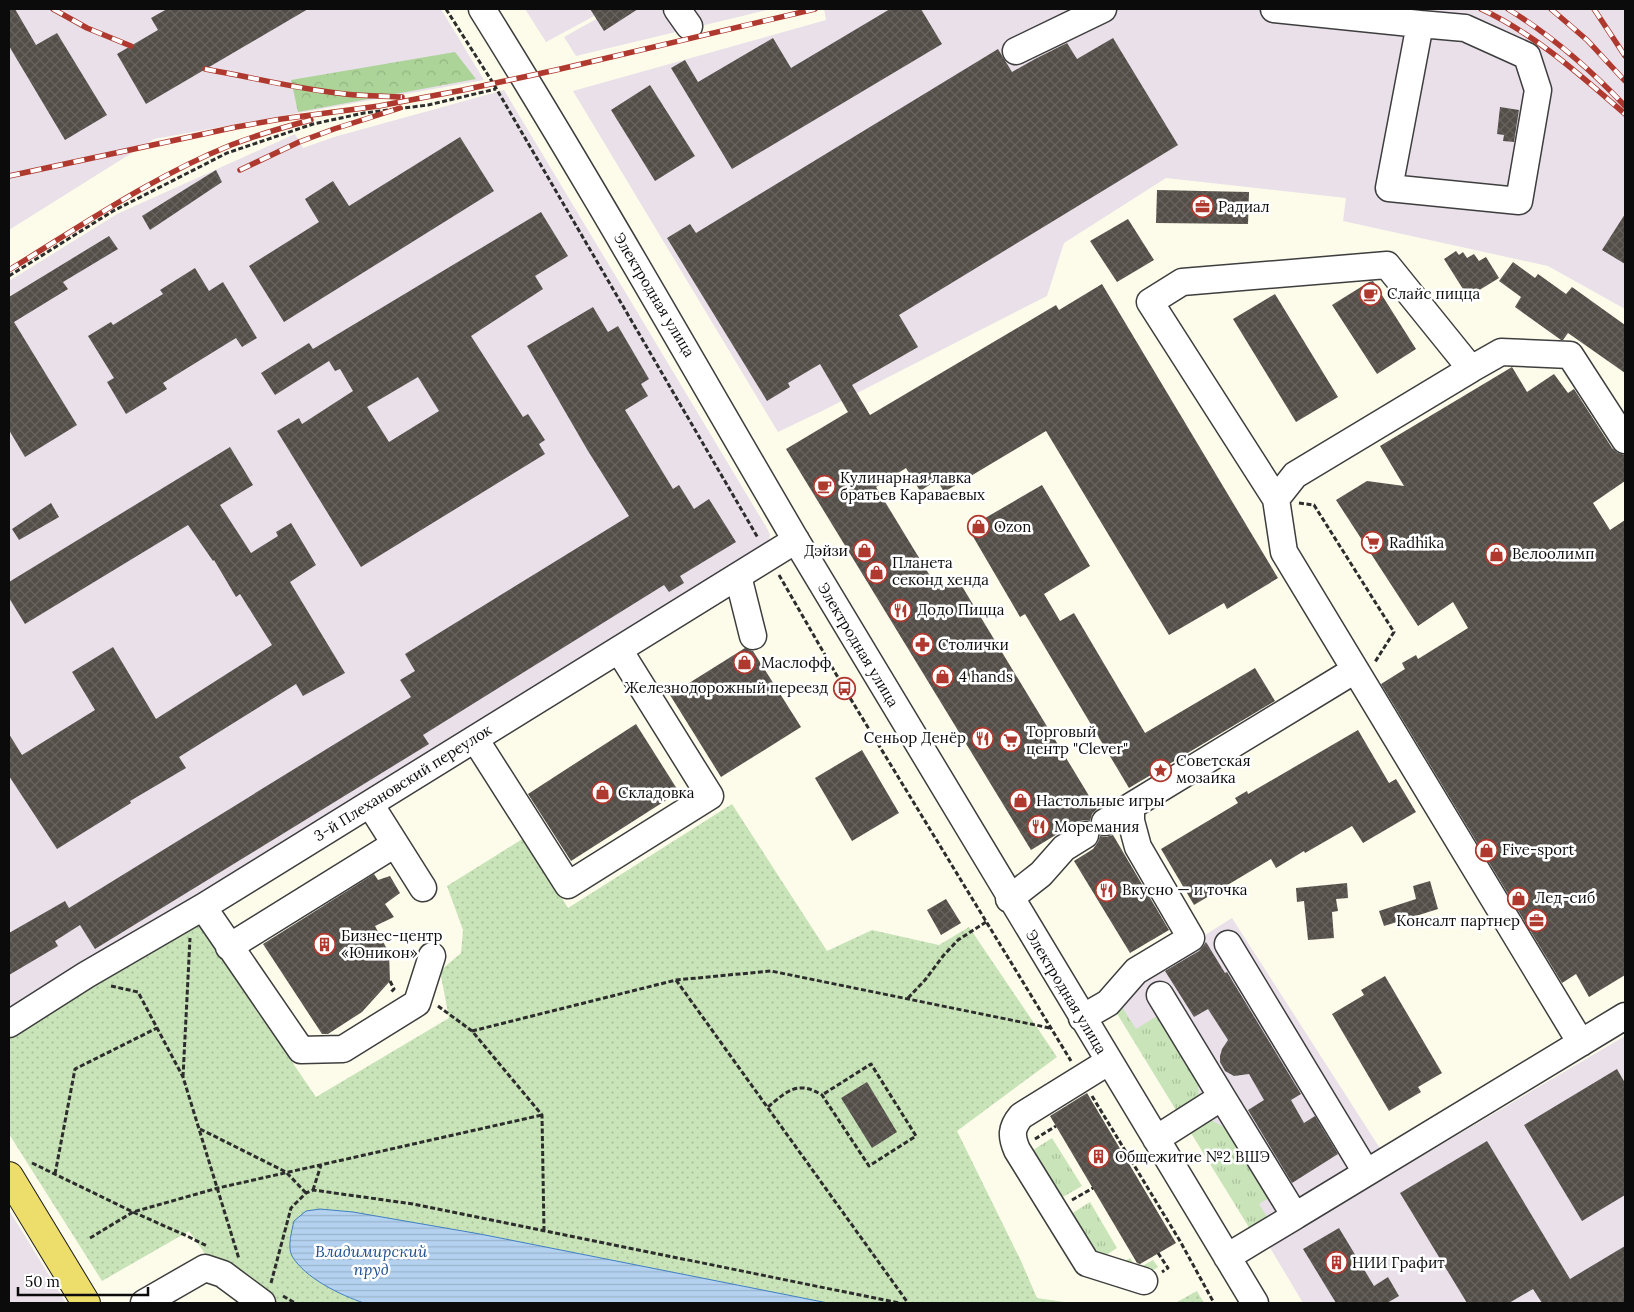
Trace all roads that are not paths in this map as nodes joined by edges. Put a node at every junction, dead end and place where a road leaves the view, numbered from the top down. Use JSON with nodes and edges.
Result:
{"nodes":[{"id":1,"x":482,"y":9,"type":"edge"},
{"id":2,"x":1103,"y":9,"type":"edge"},
{"id":3,"x":1274,"y":9,"type":"edge"},
{"id":4,"x":1470,"y":18,"type":"edge"},
{"id":5,"x":1420,"y":24,"type":"junction"},
{"id":6,"x":1016,"y":50,"type":"dead end"},
{"id":7,"x":1471,"y":369,"type":"junction"},
{"id":8,"x":1625,"y":440,"type":"edge"},
{"id":9,"x":1276,"y":499,"type":"junction"},
{"id":10,"x":796,"y":540,"type":"junction"},
{"id":11,"x":738,"y":576,"type":"junction"},
{"id":12,"x":753,"y":636,"type":"dead end"},
{"id":13,"x":619,"y":650,"type":"junction"},
{"id":14,"x":1355,"y":670,"type":"junction"},
{"id":15,"x":475,"y":738,"type":"junction"},
{"id":16,"x":370,"y":804,"type":"junction"},
{"id":17,"x":1131,"y":807,"type":"junction"},
{"id":18,"x":395,"y":844,"type":"junction"},
{"id":19,"x":424,"y":888,"type":"dead end"},
{"id":20,"x":1009,"y":898,"type":"junction"},
{"id":21,"x":205,"y":911,"type":"junction"},
{"id":22,"x":1228,"y":944,"type":"dead end"},
{"id":23,"x":229,"y":947,"type":"junction"},
{"id":24,"x":432,"y":956,"type":"dead end"},
{"id":25,"x":1160,"y":995,"type":"dead end"},
{"id":26,"x":1625,"y":1016,"type":"edge"},
{"id":27,"x":1082,"y":1018,"type":"junction"},
{"id":28,"x":9,"y":1024,"type":"edge"},
{"id":29,"x":1581,"y":1043,"type":"junction"},
{"id":30,"x":1108,"y":1062,"type":"junction"},
{"id":31,"x":1222,"y":1097,"type":"junction"},
{"id":32,"x":1156,"y":1139,"type":"junction"},
{"id":33,"x":1366,"y":1172,"type":"junction"},
{"id":34,"x":9,"y":1176,"type":"edge"},
{"id":35,"x":1295,"y":1216,"type":"junction"},
{"id":36,"x":1227,"y":1257,"type":"junction"},
{"id":37,"x":234,"y":1263,"type":"junction"},
{"id":38,"x":1144,"y":1282,"type":"dead end"},
{"id":39,"x":271,"y":1295,"type":"edge"},
{"id":40,"x":86,"y":1303,"type":"edge"},
{"id":41,"x":144,"y":1303,"type":"edge"},
{"id":42,"x":171,"y":1303,"type":"edge"},
{"id":43,"x":1255,"y":1303,"type":"edge"}],
"edges":[{"from":1,"to":10,"type":"street","name":"Электродная улица"},
{"from":2,"to":6,"type":"street"},
{"from":3,"to":5,"type":"street"},
{"from":4,"to":5,"type":"street"},
{"from":4,"to":5,"type":"street"},
{"from":7,"to":8,"type":"street"},
{"from":7,"to":9,"type":"street"},
{"from":7,"to":9,"type":"street"},
{"from":9,"to":14,"type":"street"},
{"from":10,"to":11,"type":"street","name":"3-й Плехановский переулок"},
{"from":10,"to":20,"type":"street","name":"Электродная улица"},
{"from":11,"to":12,"type":"street"},
{"from":11,"to":13,"type":"street","name":"3-й Плехановский переулок"},
{"from":13,"to":15,"type":"street","name":"3-й Плехановский переулок"},
{"from":13,"to":15,"type":"street"},
{"from":14,"to":17,"type":"street"},
{"from":14,"to":29,"type":"street"},
{"from":15,"to":16,"type":"street","name":"3-й Плехановский переулок"},
{"from":16,"to":18,"type":"street"},
{"from":16,"to":21,"type":"street","name":"3-й Плехановский переулок"},
{"from":17,"to":20,"type":"street"},
{"from":17,"to":27,"type":"street"},
{"from":18,"to":19,"type":"street"},
{"from":18,"to":23,"type":"street"},
{"from":20,"to":27,"type":"street","name":"Электродная улица"},
{"from":21,"to":23,"type":"street"},
{"from":21,"to":28,"type":"street","name":"3-й Плехановский переулок"},
{"from":22,"to":33,"type":"street"},
{"from":23,"to":24,"type":"street"},
{"from":25,"to":31,"type":"street"},
{"from":26,"to":29,"type":"street"},
{"from":27,"to":30,"type":"street","name":"Электродная улица"},
{"from":29,"to":33,"type":"street"},
{"from":30,"to":32,"type":"street","name":"Электродная улица"},
{"from":30,"to":38,"type":"street"},
{"from":31,"to":32,"type":"street"},
{"from":31,"to":35,"type":"street"},
{"from":32,"to":36,"type":"street","name":"Электродная улица"},
{"from":33,"to":35,"type":"street"},
{"from":34,"to":40,"type":"main road"},
{"from":35,"to":36,"type":"street"},
{"from":36,"to":43,"type":"street","name":"Электродная улица"},
{"from":37,"to":39,"type":"street"},
{"from":37,"to":41,"type":"street"},
{"from":37,"to":42,"type":"street"}]}
